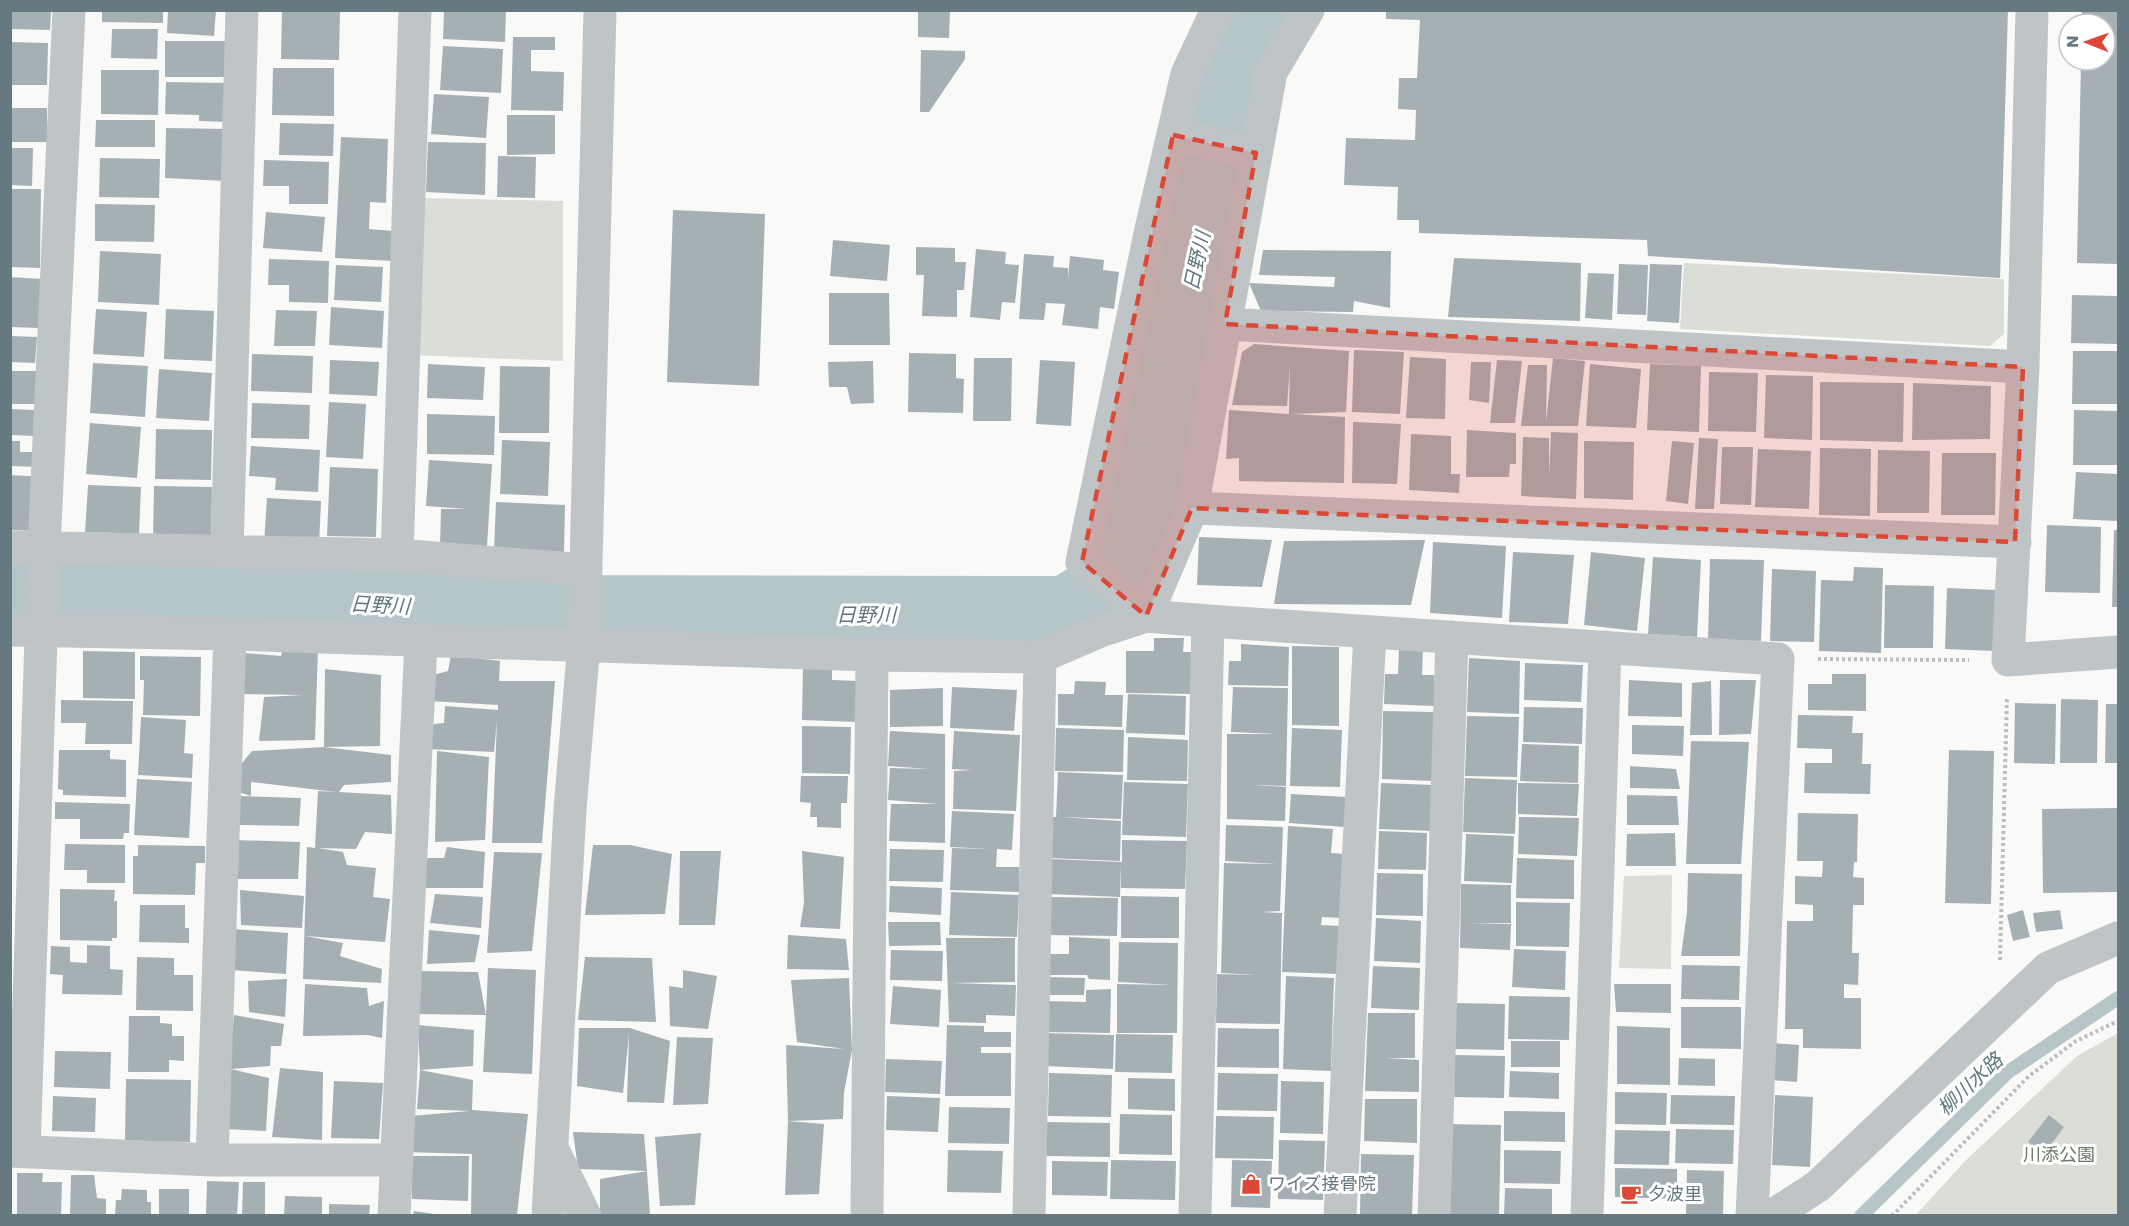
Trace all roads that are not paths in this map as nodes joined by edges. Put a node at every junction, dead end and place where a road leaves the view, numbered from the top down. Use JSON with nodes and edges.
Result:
{"nodes":[{"id":1,"x":69,"y":10,"type":"edge"},
{"id":2,"x":242,"y":10,"type":"edge"},
{"id":3,"x":415,"y":10,"type":"edge"},
{"id":4,"x":600,"y":10,"type":"edge"},
{"id":5,"x":1217,"y":10,"type":"edge"},
{"id":6,"x":1308,"y":10,"type":"edge"},
{"id":7,"x":2032,"y":10,"type":"edge"},
{"id":8,"x":1173,"y":135,"type":"junction"},
{"id":9,"x":1256,"y":153,"type":"junction"},
{"id":10,"x":1225,"y":324,"type":"junction"},
{"id":11,"x":2023,"y":367,"type":"junction"},
{"id":12,"x":1192,"y":508,"type":"junction"},
{"id":13,"x":2015,"y":542,"type":"junction"},
{"id":14,"x":10,"y":547,"type":"edge"},
{"id":15,"x":44,"y":548,"type":"junction"},
{"id":16,"x":227,"y":552,"type":"junction"},
{"id":17,"x":397,"y":555,"type":"junction"},
{"id":18,"x":586,"y":577,"type":"junction"},
{"id":19,"x":1146,"y":616,"type":"junction"},
{"id":20,"x":1208,"y":621,"type":"junction"},
{"id":21,"x":26,"y":631,"type":"edge"},
{"id":22,"x":1370,"y":632,"type":"junction"},
{"id":23,"x":230,"y":634,"type":"junction"},
{"id":24,"x":1452,"y":637,"type":"junction"},
{"id":25,"x":584,"y":639,"type":"junction"},
{"id":26,"x":421,"y":641,"type":"junction"},
{"id":27,"x":1605,"y":647,"type":"junction"},
{"id":28,"x":2118,"y":652,"type":"edge"},
{"id":29,"x":872,"y":655,"type":"junction"},
{"id":30,"x":1040,"y":657,"type":"junction"},
{"id":31,"x":2118,"y":938,"type":"edge"},
{"id":32,"x":552,"y":1148,"type":"junction"},
{"id":33,"x":17,"y":1151,"type":"edge"},
{"id":34,"x":212,"y":1160,"type":"junction"},
{"id":35,"x":397,"y":1160,"type":"junction"},
{"id":36,"x":394,"y":1215,"type":"edge"},
{"id":37,"x":548,"y":1215,"type":"edge"},
{"id":38,"x":585,"y":1215,"type":"edge"},
{"id":39,"x":867,"y":1215,"type":"edge"},
{"id":40,"x":1029,"y":1215,"type":"edge"},
{"id":41,"x":1195,"y":1215,"type":"edge"},
{"id":42,"x":1340,"y":1215,"type":"edge"},
{"id":43,"x":1434,"y":1215,"type":"edge"},
{"id":44,"x":1587,"y":1215,"type":"edge"},
{"id":45,"x":1752,"y":1215,"type":"edge"},
{"id":46,"x":1772,"y":1215,"type":"edge"}],
"edges":[{"from":1,"to":15,"type":"street"},
{"from":2,"to":16,"type":"street"},
{"from":3,"to":17,"type":"street"},
{"from":4,"to":18,"type":"street"},
{"from":5,"to":8,"type":"street"},
{"from":6,"to":9,"type":"street"},
{"from":7,"to":11,"type":"street"},
{"from":8,"to":9,"type":"street"},
{"from":8,"to":19,"type":"street"},
{"from":9,"to":10,"type":"street"},
{"from":10,"to":11,"type":"street"},
{"from":10,"to":12,"type":"street"},
{"from":11,"to":13,"type":"street"},
{"from":12,"to":13,"type":"street"},
{"from":12,"to":19,"type":"street"},
{"from":13,"to":28,"type":"street"},
{"from":14,"to":15,"type":"street"},
{"from":15,"to":16,"type":"street"},
{"from":15,"to":21,"type":"street"},
{"from":16,"to":17,"type":"street"},
{"from":17,"to":18,"type":"street"},
{"from":18,"to":25,"type":"street"},
{"from":19,"to":20,"type":"street"},
{"from":19,"to":30,"type":"street"},
{"from":20,"to":22,"type":"street"},
{"from":20,"to":41,"type":"street"},
{"from":21,"to":23,"type":"street"},
{"from":21,"to":33,"type":"street"},
{"from":22,"to":24,"type":"street"},
{"from":22,"to":42,"type":"street"},
{"from":23,"to":26,"type":"street"},
{"from":23,"to":34,"type":"street"},
{"from":24,"to":27,"type":"street"},
{"from":24,"to":43,"type":"street"},
{"from":25,"to":26,"type":"street"},
{"from":25,"to":29,"type":"street"},
{"from":25,"to":32,"type":"street"},
{"from":26,"to":35,"type":"street"},
{"from":27,"to":44,"type":"street"},
{"from":27,"to":45,"type":"street"},
{"from":29,"to":30,"type":"street"},
{"from":29,"to":39,"type":"street"},
{"from":30,"to":40,"type":"street"},
{"from":31,"to":46,"type":"street"},
{"from":32,"to":37,"type":"street"},
{"from":32,"to":38,"type":"street"},
{"from":33,"to":34,"type":"street"},
{"from":34,"to":35,"type":"street"},
{"from":35,"to":36,"type":"street"}]}
